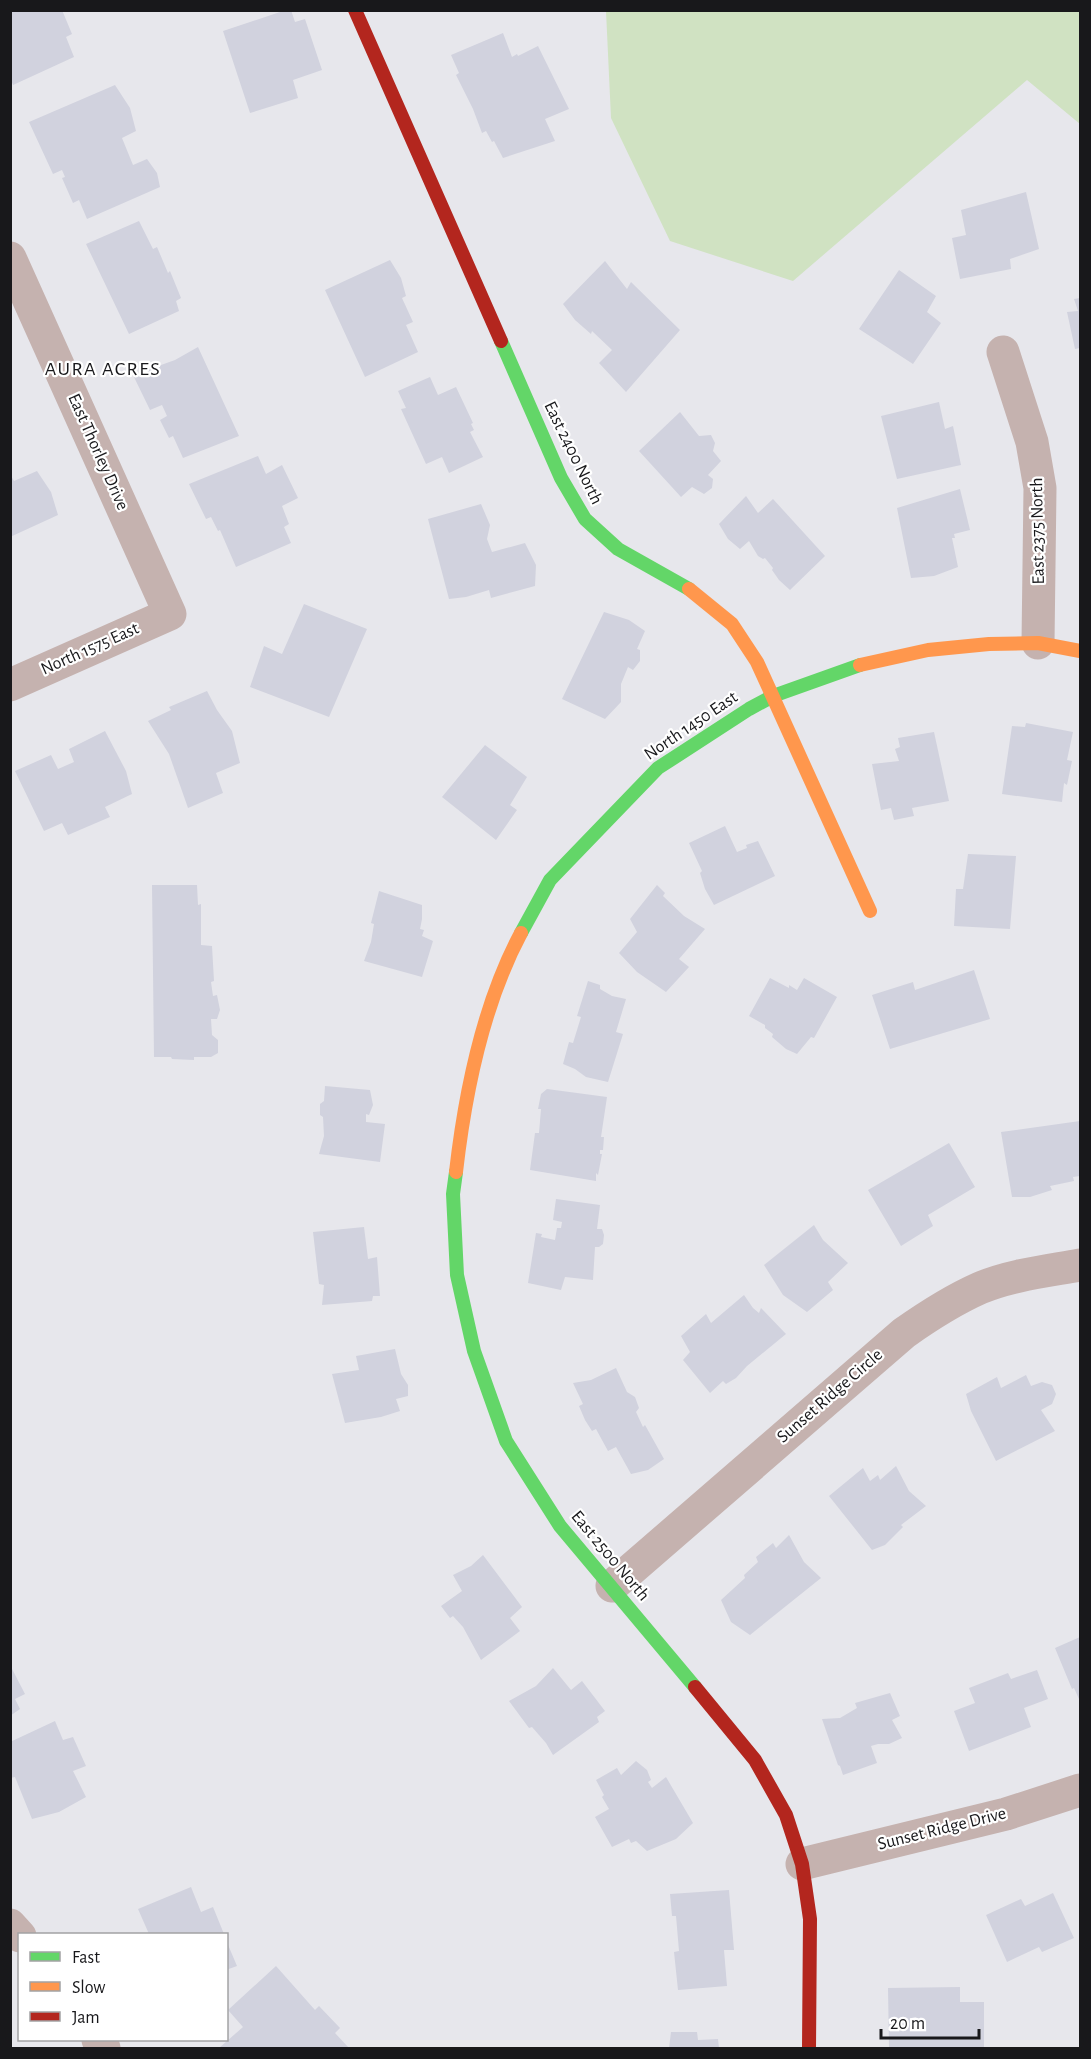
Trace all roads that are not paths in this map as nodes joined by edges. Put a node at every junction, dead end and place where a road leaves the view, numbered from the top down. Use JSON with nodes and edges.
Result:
{"nodes":[{"id":1,"x":356,"y":10,"type":"edge"},
{"id":2,"x":10,"y":258,"type":"edge"},
{"id":3,"x":1003,"y":352,"type":"dead end"},
{"id":4,"x":170,"y":614,"type":"joint"},
{"id":5,"x":1038,"y":643,"type":"junction"},
{"id":6,"x":1080,"y":651,"type":"edge"},
{"id":7,"x":10,"y":685,"type":"edge"},
{"id":8,"x":773,"y":696,"type":"junction"},
{"id":9,"x":870,"y":911,"type":"dead end"},
{"id":10,"x":475,"y":1058,"type":"joint"},
{"id":11,"x":1080,"y":1265,"type":"edge"},
{"id":12,"x":612,"y":1586,"type":"junction"},
{"id":13,"x":1080,"y":1790,"type":"edge"},
{"id":14,"x":802,"y":1864,"type":"junction"},
{"id":15,"x":809,"y":2049,"type":"edge"}],
"edges":[{"from":1,"to":8,"type":"street","name":"East 2400 North"},
{"from":2,"to":4,"type":"street","name":"East Thorley Drive"},
{"from":3,"to":5,"type":"street","name":"East 2375 North"},
{"from":4,"to":7,"type":"street","name":"North 1575 East"},
{"from":5,"to":6,"type":"street","name":"North 1450 East"},
{"from":5,"to":8,"type":"street","name":"North 1450 East"},
{"from":8,"to":9,"type":"street","name":"East 2400 North"},
{"from":8,"to":10,"type":"street","name":"North 1450 East"},
{"from":10,"to":12,"type":"street","name":"East 2500 North"},
{"from":11,"to":12,"type":"street","name":"Sunset Ridge Circle"},
{"from":12,"to":14,"type":"street","name":"East 2500 North"},
{"from":13,"to":14,"type":"street","name":"Sunset Ridge Drive"},
{"from":14,"to":15,"type":"street","name":"East 2500 North"}]}
